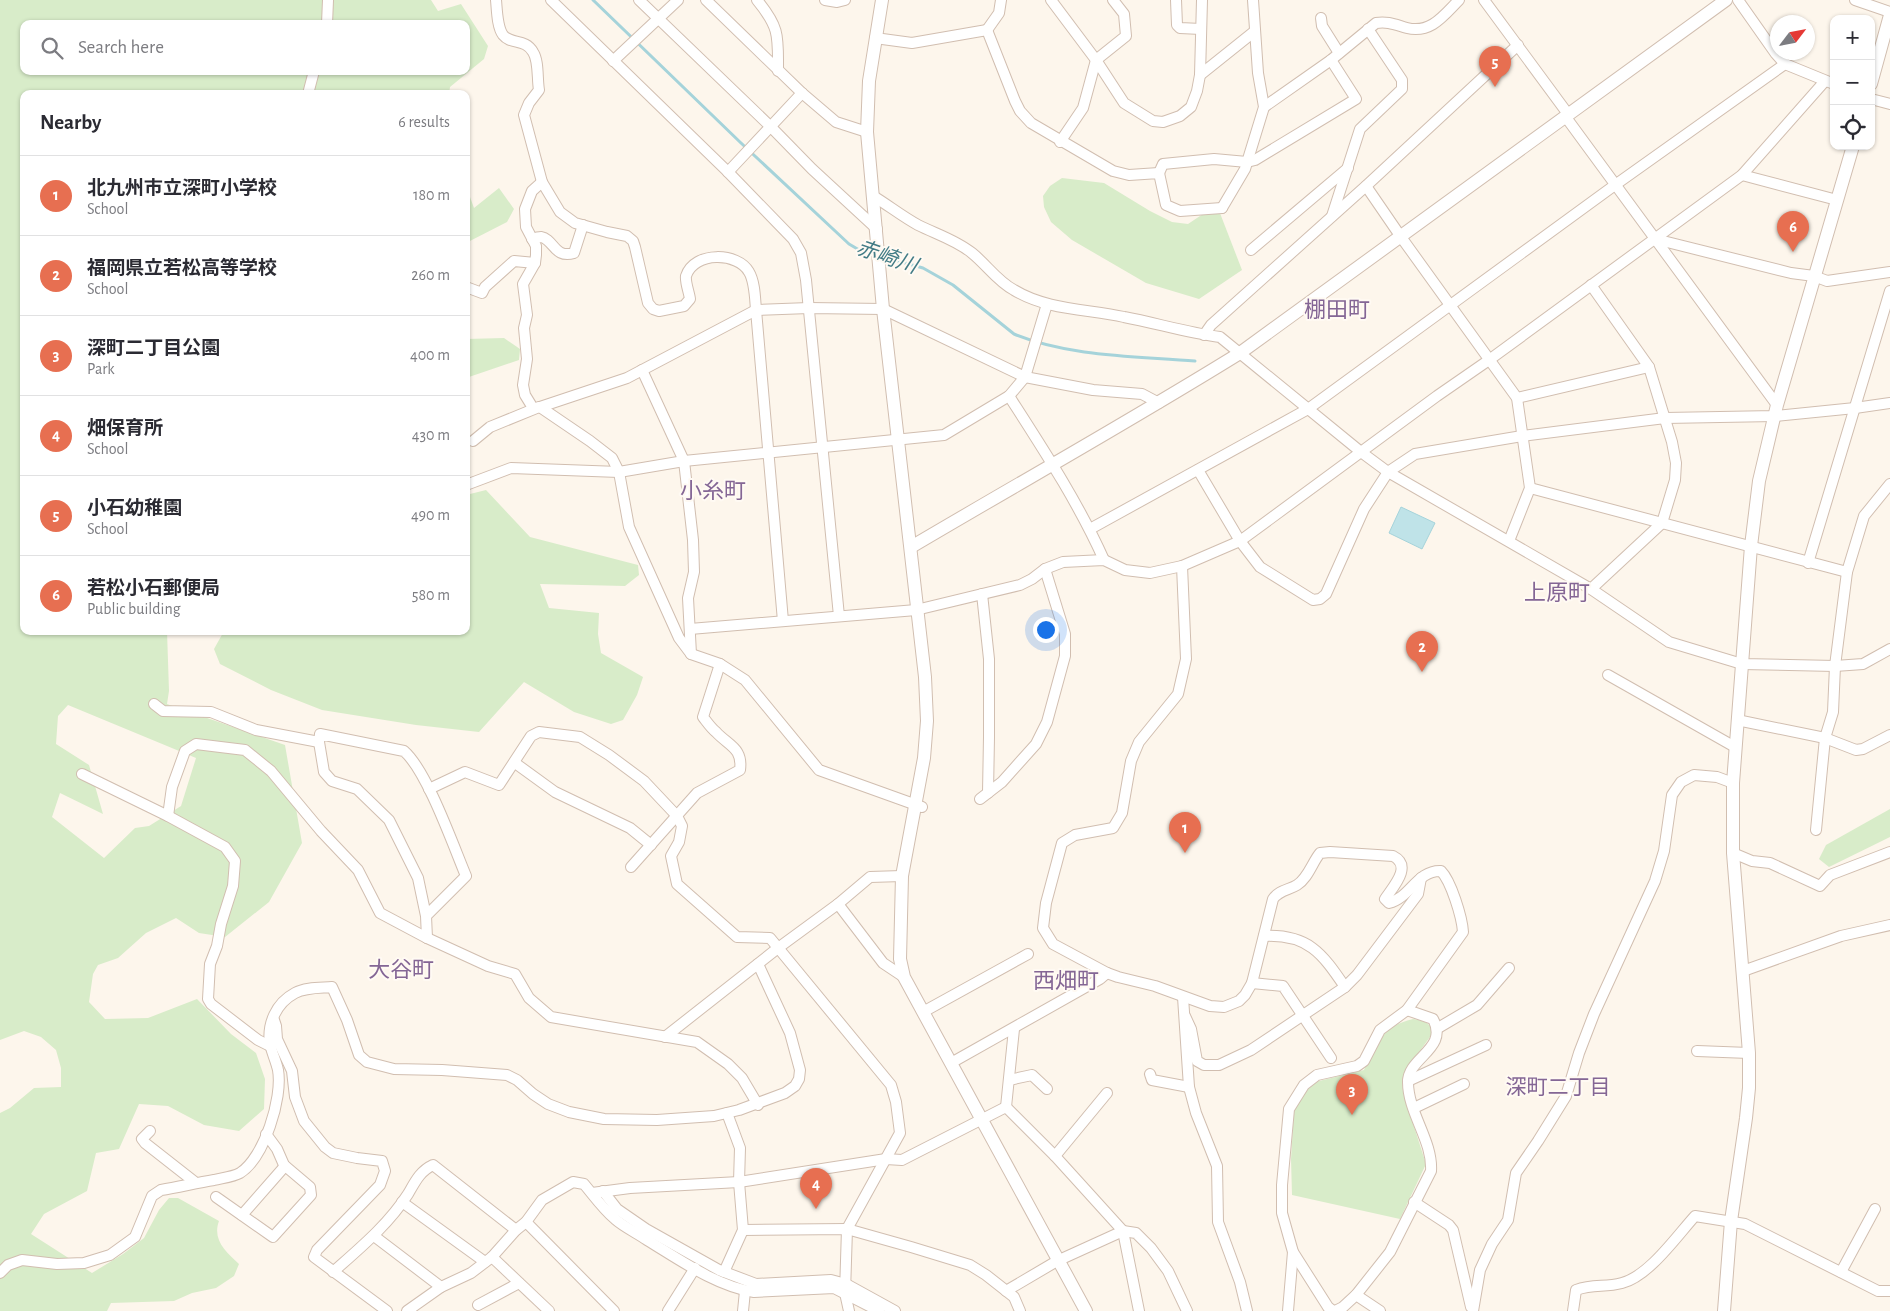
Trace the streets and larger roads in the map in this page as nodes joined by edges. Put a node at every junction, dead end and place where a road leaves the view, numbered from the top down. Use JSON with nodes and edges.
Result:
{"nodes":[{"id":1,"x":328,"y":0,"type":"edge"},
{"id":2,"x":496,"y":0,"type":"edge"},
{"id":3,"x":550,"y":0,"type":"edge"},
{"id":4,"x":639,"y":0,"type":"edge"},
{"id":5,"x":678,"y":0,"type":"edge"},
{"id":6,"x":706,"y":0,"type":"edge"},
{"id":7,"x":757,"y":0,"type":"edge"},
{"id":8,"x":825,"y":0,"type":"edge"},
{"id":9,"x":845,"y":0,"type":"edge"},
{"id":10,"x":882,"y":0,"type":"edge"},
{"id":11,"x":1001,"y":0,"type":"edge"},
{"id":12,"x":1051,"y":0,"type":"edge"},
{"id":13,"x":1114,"y":0,"type":"edge"},
{"id":14,"x":1176,"y":0,"type":"edge"},
{"id":15,"x":1202,"y":0,"type":"edge"},
{"id":16,"x":1253,"y":0,"type":"edge"},
{"id":17,"x":1459,"y":0,"type":"edge"},
{"id":18,"x":1484,"y":0,"type":"edge"},
{"id":19,"x":1726,"y":0,"type":"edge"},
{"id":20,"x":1738,"y":0,"type":"edge"},
{"id":21,"x":1855,"y":0,"type":"edge"},
{"id":22,"x":1890,"y":13,"type":"edge"},
{"id":23,"x":658,"y":18,"type":"junction"},
{"id":24,"x":1321,"y":18,"type":"dead end"},
{"id":25,"x":327,"y":20,"type":"edge"},
{"id":26,"x":1201,"y":29,"type":"junction"},
{"id":27,"x":1368,"y":29,"type":"junction"},
{"id":28,"x":987,"y":30,"type":"junction"},
{"id":29,"x":1255,"y":31,"type":"junction"},
{"id":30,"x":875,"y":38,"type":"junction"},
{"id":31,"x":1518,"y":45,"type":"junction"},
{"id":32,"x":1335,"y":57,"type":"junction"},
{"id":33,"x":1096,"y":60,"type":"junction"},
{"id":34,"x":614,"y":61,"type":"junction"},
{"id":35,"x":1785,"y":64,"type":"junction"},
{"id":36,"x":1875,"y":69,"type":"edge"},
{"id":37,"x":778,"y":70,"type":"junction"},
{"id":38,"x":313,"y":75,"type":"edge"},
{"id":39,"x":1200,"y":75,"type":"junction"},
{"id":40,"x":1830,"y":83,"type":"edge"},
{"id":41,"x":309,"y":90,"type":"edge"},
{"id":42,"x":802,"y":93,"type":"junction"},
{"id":43,"x":1875,"y":100,"type":"edge"},
{"id":44,"x":1890,"y":104,"type":"edge"},
{"id":45,"x":1264,"y":107,"type":"junction"},
{"id":46,"x":1567,"y":115,"type":"junction"},
{"id":47,"x":771,"y":127,"type":"junction"},
{"id":48,"x":867,"y":132,"type":"junction"},
{"id":49,"x":1060,"y":142,"type":"junction"},
{"id":50,"x":1852,"y":150,"type":"edge"},
{"id":51,"x":1247,"y":162,"type":"junction"},
{"id":52,"x":1349,"y":168,"type":"junction"},
{"id":53,"x":728,"y":172,"type":"junction"},
{"id":54,"x":1159,"y":172,"type":"junction"},
{"id":55,"x":1742,"y":176,"type":"junction"},
{"id":56,"x":542,"y":182,"type":"junction"},
{"id":57,"x":1615,"y":185,"type":"junction"},
{"id":58,"x":1366,"y":186,"type":"junction"},
{"id":59,"x":874,"y":196,"type":"junction"},
{"id":60,"x":1837,"y":200,"type":"junction"},
{"id":61,"x":1332,"y":217,"type":"junction"},
{"id":62,"x":583,"y":225,"type":"junction"},
{"id":63,"x":877,"y":229,"type":"junction"},
{"id":64,"x":1400,"y":237,"type":"junction"},
{"id":65,"x":532,"y":238,"type":"junction"},
{"id":66,"x":1655,"y":239,"type":"junction"},
{"id":67,"x":1251,"y":250,"type":"dead end"},
{"id":68,"x":535,"y":263,"type":"junction"},
{"id":69,"x":1890,"y":272,"type":"edge"},
{"id":70,"x":1814,"y":276,"type":"junction"},
{"id":71,"x":1591,"y":285,"type":"junction"},
{"id":72,"x":470,"y":288,"type":"edge"},
{"id":73,"x":1890,"y":291,"type":"edge"},
{"id":74,"x":1047,"y":304,"type":"junction"},
{"id":75,"x":1450,"y":305,"type":"junction"},
{"id":76,"x":809,"y":308,"type":"junction"},
{"id":77,"x":883,"y":309,"type":"junction"},
{"id":78,"x":756,"y":310,"type":"junction"},
{"id":79,"x":1204,"y":335,"type":"junction"},
{"id":80,"x":1240,"y":353,"type":"junction"},
{"id":81,"x":1489,"y":360,"type":"junction"},
{"id":82,"x":1649,"y":366,"type":"junction"},
{"id":83,"x":642,"y":370,"type":"junction"},
{"id":84,"x":1025,"y":377,"type":"junction"},
{"id":85,"x":1009,"y":396,"type":"junction"},
{"id":86,"x":1517,"y":398,"type":"junction"},
{"id":87,"x":1159,"y":403,"type":"junction"},
{"id":88,"x":1890,"y":403,"type":"edge"},
{"id":89,"x":537,"y":408,"type":"junction"},
{"id":90,"x":1855,"y":408,"type":"junction"},
{"id":91,"x":1308,"y":409,"type":"junction"},
{"id":92,"x":1776,"y":411,"type":"junction"},
{"id":93,"x":1665,"y":418,"type":"junction"},
{"id":94,"x":1522,"y":436,"type":"junction"},
{"id":95,"x":898,"y":438,"type":"junction"},
{"id":96,"x":473,"y":441,"type":"dead end"},
{"id":97,"x":822,"y":446,"type":"junction"},
{"id":98,"x":768,"y":452,"type":"junction"},
{"id":99,"x":1361,"y":452,"type":"junction"},
{"id":100,"x":684,"y":461,"type":"junction"},
{"id":101,"x":1052,"y":464,"type":"junction"},
{"id":102,"x":1198,"y":470,"type":"junction"},
{"id":103,"x":619,"y":472,"type":"junction"},
{"id":104,"x":1388,"y":472,"type":"junction"},
{"id":105,"x":470,"y":483,"type":"edge"},
{"id":106,"x":1890,"y":484,"type":"edge"},
{"id":107,"x":1530,"y":488,"type":"junction"},
{"id":108,"x":1662,"y":523,"type":"junction"},
{"id":109,"x":1090,"y":529,"type":"junction"},
{"id":110,"x":1509,"y":541,"type":"junction"},
{"id":111,"x":1240,"y":542,"type":"junction"},
{"id":112,"x":1751,"y":546,"type":"junction"},
{"id":113,"x":911,"y":547,"type":"junction"},
{"id":114,"x":1104,"y":560,"type":"junction"},
{"id":115,"x":1808,"y":563,"type":"junction"},
{"id":116,"x":1182,"y":566,"type":"junction"},
{"id":117,"x":1045,"y":569,"type":"junction"},
{"id":118,"x":1847,"y":572,"type":"junction"},
{"id":119,"x":1591,"y":589,"type":"junction"},
{"id":120,"x":982,"y":594,"type":"junction"},
{"id":121,"x":916,"y":610,"type":"junction"},
{"id":122,"x":839,"y":616,"type":"junction"},
{"id":123,"x":783,"y":621,"type":"junction"},
{"id":124,"x":690,"y":630,"type":"junction"},
{"id":125,"x":1890,"y":649,"type":"edge"},
{"id":126,"x":691,"y":654,"type":"junction"},
{"id":127,"x":720,"y":664,"type":"junction"},
{"id":128,"x":1742,"y":664,"type":"junction"},
{"id":129,"x":1836,"y":666,"type":"junction"},
{"id":130,"x":1608,"y":675,"type":"dead end"},
{"id":131,"x":154,"y":704,"type":"dead end"},
{"id":132,"x":1738,"y":720,"type":"junction"},
{"id":133,"x":1890,"y":735,"type":"edge"},
{"id":134,"x":1825,"y":738,"type":"junction"},
{"id":135,"x":319,"y":742,"type":"junction"},
{"id":136,"x":1735,"y":747,"type":"junction"},
{"id":137,"x":514,"y":763,"type":"junction"},
{"id":138,"x":82,"y":774,"type":"dead end"},
{"id":139,"x":1733,"y":783,"type":"junction"},
{"id":140,"x":429,"y":789,"type":"junction"},
{"id":141,"x":918,"y":806,"type":"junction"},
{"id":142,"x":168,"y":816,"type":"junction"},
{"id":143,"x":677,"y":816,"type":"junction"},
{"id":144,"x":1816,"y":830,"type":"dead end"},
{"id":145,"x":651,"y":845,"type":"junction"},
{"id":146,"x":1890,"y":852,"type":"edge"},
{"id":147,"x":1733,"y":853,"type":"junction"},
{"id":148,"x":632,"y":867,"type":"dead end"},
{"id":149,"x":902,"y":876,"type":"junction"},
{"id":150,"x":1421,"y":878,"type":"junction"},
{"id":151,"x":838,"y":904,"type":"junction"},
{"id":152,"x":426,"y":916,"type":"junction"},
{"id":153,"x":1890,"y":925,"type":"edge"},
{"id":154,"x":1264,"y":936,"type":"junction"},
{"id":155,"x":427,"y":938,"type":"junction"},
{"id":156,"x":778,"y":948,"type":"junction"},
{"id":157,"x":1028,"y":954,"type":"dead end"},
{"id":158,"x":758,"y":964,"type":"junction"},
{"id":159,"x":1509,"y":968,"type":"dead end"},
{"id":160,"x":1743,"y":972,"type":"junction"},
{"id":161,"x":1107,"y":973,"type":"junction"},
{"id":162,"x":904,"y":977,"type":"junction"},
{"id":163,"x":1252,"y":983,"type":"junction"},
{"id":164,"x":1344,"y":987,"type":"junction"},
{"id":165,"x":1183,"y":997,"type":"junction"},
{"id":166,"x":1407,"y":1010,"type":"junction"},
{"id":167,"x":923,"y":1012,"type":"junction"},
{"id":168,"x":1185,"y":1016,"type":"junction"},
{"id":169,"x":1304,"y":1016,"type":"junction"},
{"id":170,"x":272,"y":1018,"type":"junction"},
{"id":171,"x":1438,"y":1028,"type":"junction"},
{"id":172,"x":1014,"y":1029,"type":"junction"},
{"id":173,"x":665,"y":1037,"type":"junction"},
{"id":174,"x":1486,"y":1045,"type":"dead end"},
{"id":175,"x":270,"y":1046,"type":"junction"},
{"id":176,"x":1696,"y":1051,"type":"dead end"},
{"id":177,"x":1749,"y":1053,"type":"junction"},
{"id":178,"x":1331,"y":1058,"type":"dead end"},
{"id":179,"x":951,"y":1063,"type":"junction"},
{"id":180,"x":1150,"y":1074,"type":"dead end"},
{"id":181,"x":1009,"y":1080,"type":"junction"},
{"id":182,"x":1408,"y":1081,"type":"junction"},
{"id":183,"x":1464,"y":1084,"type":"dead end"},
{"id":184,"x":1189,"y":1087,"type":"junction"},
{"id":185,"x":1047,"y":1089,"type":"dead end"},
{"id":186,"x":1107,"y":1093,"type":"dead end"},
{"id":187,"x":758,"y":1105,"type":"junction"},
{"id":188,"x":1006,"y":1107,"type":"junction"},
{"id":189,"x":1414,"y":1108,"type":"junction"},
{"id":190,"x":727,"y":1113,"type":"junction"},
{"id":191,"x":981,"y":1118,"type":"junction"},
{"id":192,"x":150,"y":1131,"type":"dead end"},
{"id":193,"x":266,"y":1134,"type":"junction"},
{"id":194,"x":1055,"y":1156,"type":"junction"},
{"id":195,"x":886,"y":1159,"type":"junction"},
{"id":196,"x":285,"y":1166,"type":"junction"},
{"id":197,"x":739,"y":1182,"type":"junction"},
{"id":198,"x":196,"y":1183,"type":"junction"},
{"id":199,"x":603,"y":1191,"type":"junction"},
{"id":200,"x":592,"y":1193,"type":"junction"},
{"id":201,"x":216,"y":1196,"type":"dead end"},
{"id":202,"x":402,"y":1202,"type":"junction"},
{"id":203,"x":1414,"y":1202,"type":"junction"},
{"id":204,"x":1874,"y":1209,"type":"dead end"},
{"id":205,"x":242,"y":1215,"type":"junction"},
{"id":206,"x":526,"y":1222,"type":"junction"},
{"id":207,"x":1731,"y":1222,"type":"junction"},
{"id":208,"x":847,"y":1229,"type":"junction"},
{"id":209,"x":516,"y":1230,"type":"junction"},
{"id":210,"x":743,"y":1230,"type":"junction"},
{"id":211,"x":1123,"y":1231,"type":"junction"},
{"id":212,"x":374,"y":1236,"type":"junction"},
{"id":213,"x":1293,"y":1252,"type":"junction"},
{"id":214,"x":488,"y":1260,"type":"junction"},
{"id":215,"x":1058,"y":1261,"type":"junction"},
{"id":216,"x":695,"y":1268,"type":"junction"},
{"id":217,"x":333,"y":1272,"type":"junction"},
{"id":218,"x":724,"y":1272,"type":"junction"},
{"id":219,"x":1841,"y":1272,"type":"junction"},
{"id":220,"x":0,"y":1273,"type":"edge"},
{"id":221,"x":519,"y":1283,"type":"junction"},
{"id":222,"x":442,"y":1287,"type":"junction"},
{"id":223,"x":846,"y":1289,"type":"junction"},
{"id":224,"x":745,"y":1290,"type":"junction"},
{"id":225,"x":1006,"y":1291,"type":"junction"},
{"id":226,"x":1890,"y":1291,"type":"edge"},
{"id":227,"x":1356,"y":1294,"type":"junction"},
{"id":228,"x":478,"y":1305,"type":"dead end"},
{"id":229,"x":544,"y":1310,"type":"edge"},
{"id":230,"x":387,"y":1311,"type":"edge"},
{"id":231,"x":407,"y":1311,"type":"edge"},
{"id":232,"x":614,"y":1311,"type":"edge"},
{"id":233,"x":668,"y":1311,"type":"edge"},
{"id":234,"x":743,"y":1311,"type":"edge"},
{"id":235,"x":849,"y":1311,"type":"edge"},
{"id":236,"x":879,"y":1311,"type":"edge"},
{"id":237,"x":895,"y":1311,"type":"edge"},
{"id":238,"x":1020,"y":1311,"type":"edge"},
{"id":239,"x":1086,"y":1311,"type":"edge"},
{"id":240,"x":1139,"y":1311,"type":"edge"},
{"id":241,"x":1187,"y":1311,"type":"edge"},
{"id":242,"x":1247,"y":1311,"type":"edge"},
{"id":243,"x":1288,"y":1311,"type":"edge"},
{"id":244,"x":1334,"y":1311,"type":"edge"},
{"id":245,"x":1380,"y":1311,"type":"edge"},
{"id":246,"x":1473,"y":1311,"type":"edge"},
{"id":247,"x":1573,"y":1311,"type":"edge"},
{"id":248,"x":1724,"y":1311,"type":"edge"}],
"edges":[{"from":1,"to":25,"type":"street"},
{"from":2,"to":56,"type":"street"},
{"from":3,"to":34,"type":"street"},
{"from":4,"to":23,"type":"street"},
{"from":5,"to":23,"type":"street"},
{"from":6,"to":37,"type":"street"},
{"from":7,"to":37,"type":"street"},
{"from":8,"to":9,"type":"street"},
{"from":10,"to":30,"type":"street"},
{"from":11,"to":28,"type":"street"},
{"from":12,"to":33,"type":"street"},
{"from":13,"to":33,"type":"street"},
{"from":14,"to":26,"type":"street"},
{"from":15,"to":26,"type":"street"},
{"from":16,"to":29,"type":"street"},
{"from":17,"to":27,"type":"street"},
{"from":18,"to":31,"type":"street"},
{"from":19,"to":46,"type":"street"},
{"from":20,"to":35,"type":"street"},
{"from":21,"to":22,"type":"street"},
{"from":22,"to":36,"type":"street"},
{"from":23,"to":34,"type":"street"},
{"from":23,"to":47,"type":"street"},
{"from":24,"to":32,"type":"street"},
{"from":26,"to":39,"type":"street"},
{"from":27,"to":32,"type":"street"},
{"from":27,"to":52,"type":"street"},
{"from":28,"to":30,"type":"street"},
{"from":28,"to":49,"type":"street"},
{"from":29,"to":39,"type":"street"},
{"from":29,"to":45,"type":"street"},
{"from":30,"to":48,"type":"street"},
{"from":31,"to":46,"type":"street"},
{"from":31,"to":58,"type":"street"},
{"from":32,"to":45,"type":"street"},
{"from":32,"to":51,"type":"street"},
{"from":33,"to":39,"type":"street"},
{"from":33,"to":49,"type":"street"},
{"from":34,"to":53,"type":"street"},
{"from":35,"to":40,"type":"street"},
{"from":35,"to":57,"type":"street"},
{"from":37,"to":42,"type":"street"},
{"from":38,"to":41,"type":"street"},
{"from":40,"to":55,"type":"street"},
{"from":42,"to":47,"type":"street"},
{"from":42,"to":48,"type":"street"},
{"from":43,"to":44,"type":"street"},
{"from":45,"to":51,"type":"street"},
{"from":46,"to":57,"type":"street"},
{"from":46,"to":64,"type":"street"},
{"from":47,"to":53,"type":"street"},
{"from":47,"to":63,"type":"street"},
{"from":48,"to":59,"type":"street"},
{"from":49,"to":54,"type":"street"},
{"from":50,"to":60,"type":"street"},
{"from":51,"to":54,"type":"street"},
{"from":51,"to":54,"type":"street"},
{"from":52,"to":61,"type":"street"},
{"from":52,"to":67,"type":"street"},
{"from":53,"to":76,"type":"street"},
{"from":55,"to":60,"type":"street"},
{"from":55,"to":66,"type":"street"},
{"from":56,"to":62,"type":"street"},
{"from":56,"to":65,"type":"street"},
{"from":57,"to":66,"type":"street"},
{"from":57,"to":75,"type":"street"},
{"from":58,"to":61,"type":"street"},
{"from":58,"to":64,"type":"street"},
{"from":59,"to":63,"type":"street"},
{"from":59,"to":74,"type":"street"},
{"from":60,"to":70,"type":"street"},
{"from":61,"to":79,"type":"street"},
{"from":62,"to":65,"type":"street"},
{"from":62,"to":78,"type":"street"},
{"from":63,"to":77,"type":"street"},
{"from":64,"to":75,"type":"street"},
{"from":64,"to":80,"type":"street"},
{"from":65,"to":68,"type":"street"},
{"from":66,"to":70,"type":"street"},
{"from":66,"to":71,"type":"street"},
{"from":66,"to":92,"type":"street"},
{"from":68,"to":72,"type":"street"},
{"from":68,"to":89,"type":"street"},
{"from":69,"to":70,"type":"street"},
{"from":70,"to":92,"type":"street"},
{"from":71,"to":81,"type":"street"},
{"from":71,"to":82,"type":"street"},
{"from":73,"to":90,"type":"street"},
{"from":74,"to":79,"type":"street"},
{"from":74,"to":84,"type":"street"},
{"from":75,"to":81,"type":"street"},
{"from":75,"to":91,"type":"street"},
{"from":76,"to":77,"type":"street"},
{"from":76,"to":78,"type":"street"},
{"from":76,"to":97,"type":"street"},
{"from":77,"to":84,"type":"street"},
{"from":77,"to":95,"type":"street"},
{"from":78,"to":83,"type":"street"},
{"from":78,"to":98,"type":"street"},
{"from":79,"to":80,"type":"street"},
{"from":80,"to":87,"type":"street"},
{"from":80,"to":91,"type":"street"},
{"from":81,"to":86,"type":"street"},
{"from":81,"to":99,"type":"street"},
{"from":82,"to":86,"type":"street"},
{"from":82,"to":93,"type":"street"},
{"from":83,"to":89,"type":"street"},
{"from":83,"to":100,"type":"street"},
{"from":84,"to":85,"type":"street"},
{"from":84,"to":87,"type":"street"},
{"from":85,"to":95,"type":"street"},
{"from":85,"to":101,"type":"street"},
{"from":86,"to":94,"type":"street"},
{"from":87,"to":101,"type":"street"},
{"from":88,"to":90,"type":"street"},
{"from":89,"to":96,"type":"street"},
{"from":89,"to":103,"type":"street"},
{"from":90,"to":92,"type":"street"},
{"from":90,"to":115,"type":"street"},
{"from":91,"to":99,"type":"street"},
{"from":91,"to":102,"type":"street"},
{"from":92,"to":93,"type":"street"},
{"from":92,"to":112,"type":"street"},
{"from":93,"to":94,"type":"street"},
{"from":93,"to":108,"type":"street"},
{"from":94,"to":104,"type":"street"},
{"from":94,"to":107,"type":"street"},
{"from":95,"to":97,"type":"street"},
{"from":95,"to":113,"type":"street"},
{"from":97,"to":98,"type":"street"},
{"from":97,"to":122,"type":"street"},
{"from":98,"to":100,"type":"street"},
{"from":98,"to":123,"type":"street"},
{"from":99,"to":104,"type":"street"},
{"from":99,"to":111,"type":"street"},
{"from":100,"to":103,"type":"street"},
{"from":100,"to":124,"type":"street"},
{"from":101,"to":109,"type":"street"},
{"from":101,"to":113,"type":"street"},
{"from":102,"to":109,"type":"street"},
{"from":102,"to":111,"type":"street"},
{"from":103,"to":105,"type":"street"},
{"from":103,"to":126,"type":"street"},
{"from":104,"to":110,"type":"street"},
{"from":104,"to":111,"type":"street"},
{"from":106,"to":118,"type":"street"},
{"from":107,"to":108,"type":"street"},
{"from":107,"to":110,"type":"street"},
{"from":108,"to":112,"type":"street"},
{"from":108,"to":119,"type":"street"},
{"from":109,"to":114,"type":"street"},
{"from":110,"to":119,"type":"street"},
{"from":111,"to":116,"type":"street"},
{"from":112,"to":115,"type":"street"},
{"from":112,"to":128,"type":"street"},
{"from":113,"to":121,"type":"street"},
{"from":114,"to":116,"type":"street"},
{"from":114,"to":117,"type":"street"},
{"from":115,"to":118,"type":"street"},
{"from":116,"to":161,"type":"street"},
{"from":117,"to":120,"type":"street"},
{"from":117,"to":120,"type":"street"},
{"from":118,"to":129,"type":"street"},
{"from":119,"to":128,"type":"street"},
{"from":120,"to":121,"type":"street"},
{"from":121,"to":122,"type":"street"},
{"from":121,"to":141,"type":"street"},
{"from":122,"to":123,"type":"street"},
{"from":123,"to":124,"type":"street"},
{"from":124,"to":126,"type":"street"},
{"from":125,"to":129,"type":"street"},
{"from":126,"to":127,"type":"street"},
{"from":127,"to":141,"type":"street"},
{"from":127,"to":143,"type":"street"},
{"from":128,"to":129,"type":"street"},
{"from":128,"to":132,"type":"street"},
{"from":129,"to":134,"type":"street"},
{"from":130,"to":136,"type":"street"},
{"from":131,"to":135,"type":"street"},
{"from":132,"to":134,"type":"street"},
{"from":132,"to":136,"type":"street"},
{"from":133,"to":134,"type":"street"},
{"from":134,"to":144,"type":"street"},
{"from":135,"to":140,"type":"street"},
{"from":135,"to":152,"type":"street"},
{"from":136,"to":139,"type":"street"},
{"from":137,"to":140,"type":"street"},
{"from":137,"to":143,"type":"street"},
{"from":137,"to":145,"type":"street"},
{"from":138,"to":142,"type":"street"},
{"from":139,"to":147,"type":"street"},
{"from":139,"to":246,"type":"street"},
{"from":140,"to":152,"type":"street"},
{"from":141,"to":149,"type":"street"},
{"from":142,"to":155,"type":"street"},
{"from":142,"to":175,"type":"street"},
{"from":143,"to":145,"type":"street"},
{"from":143,"to":156,"type":"street"},
{"from":145,"to":148,"type":"street"},
{"from":146,"to":147,"type":"street"},
{"from":147,"to":160,"type":"street"},
{"from":149,"to":151,"type":"street"},
{"from":149,"to":162,"type":"street"},
{"from":150,"to":154,"type":"street"},
{"from":150,"to":164,"type":"street"},
{"from":150,"to":166,"type":"street"},
{"from":151,"to":156,"type":"street"},
{"from":151,"to":162,"type":"street"},
{"from":152,"to":155,"type":"street"},
{"from":153,"to":160,"type":"street"},
{"from":154,"to":163,"type":"street"},
{"from":154,"to":164,"type":"street"},
{"from":155,"to":173,"type":"street"},
{"from":156,"to":158,"type":"street"},
{"from":156,"to":195,"type":"street"},
{"from":157,"to":167,"type":"street"},
{"from":158,"to":173,"type":"street"},
{"from":158,"to":187,"type":"street"},
{"from":159,"to":171,"type":"street"},
{"from":160,"to":177,"type":"street"},
{"from":161,"to":165,"type":"street"},
{"from":161,"to":172,"type":"street"},
{"from":162,"to":167,"type":"street"},
{"from":163,"to":165,"type":"street"},
{"from":163,"to":169,"type":"street"},
{"from":164,"to":169,"type":"street"},
{"from":165,"to":168,"type":"street"},
{"from":166,"to":171,"type":"street"},
{"from":166,"to":213,"type":"street"},
{"from":167,"to":179,"type":"street"},
{"from":168,"to":169,"type":"street"},
{"from":168,"to":184,"type":"street"},
{"from":169,"to":178,"type":"street"},
{"from":170,"to":175,"type":"street"},
{"from":170,"to":190,"type":"street"},
{"from":170,"to":217,"type":"street"},
{"from":171,"to":182,"type":"street"},
{"from":172,"to":179,"type":"street"},
{"from":172,"to":181,"type":"street"},
{"from":173,"to":187,"type":"street"},
{"from":174,"to":182,"type":"street"},
{"from":175,"to":193,"type":"street"},
{"from":176,"to":177,"type":"street"},
{"from":177,"to":207,"type":"street"},
{"from":179,"to":191,"type":"street"},
{"from":180,"to":184,"type":"street"},
{"from":181,"to":185,"type":"street"},
{"from":181,"to":188,"type":"street"},
{"from":182,"to":189,"type":"street"},
{"from":183,"to":189,"type":"street"},
{"from":184,"to":242,"type":"street"},
{"from":186,"to":194,"type":"street"},
{"from":187,"to":190,"type":"street"},
{"from":188,"to":191,"type":"street"},
{"from":188,"to":194,"type":"street"},
{"from":189,"to":203,"type":"street"},
{"from":190,"to":197,"type":"street"},
{"from":191,"to":195,"type":"street"},
{"from":191,"to":215,"type":"street"},
{"from":192,"to":198,"type":"street"},
{"from":193,"to":196,"type":"street"},
{"from":193,"to":198,"type":"street"},
{"from":194,"to":211,"type":"street"},
{"from":195,"to":197,"type":"street"},
{"from":195,"to":208,"type":"street"},
{"from":196,"to":205,"type":"street"},
{"from":196,"to":205,"type":"street"},
{"from":197,"to":199,"type":"street"},
{"from":197,"to":210,"type":"street"},
{"from":198,"to":220,"type":"street"},
{"from":199,"to":200,"type":"street"},
{"from":199,"to":218,"type":"street"},
{"from":200,"to":206,"type":"street"},
{"from":200,"to":216,"type":"street"},
{"from":201,"to":205,"type":"street"},
{"from":202,"to":209,"type":"street"},
{"from":202,"to":212,"type":"street"},
{"from":202,"to":214,"type":"street"},
{"from":203,"to":227,"type":"street"},
{"from":203,"to":246,"type":"street"},
{"from":204,"to":219,"type":"street"},
{"from":206,"to":209,"type":"street"},
{"from":206,"to":232,"type":"street"},
{"from":207,"to":219,"type":"street"},
{"from":207,"to":247,"type":"street"},
{"from":207,"to":248,"type":"street"},
{"from":208,"to":210,"type":"street"},
{"from":208,"to":223,"type":"street"},
{"from":208,"to":225,"type":"street"},
{"from":209,"to":214,"type":"street"},
{"from":210,"to":218,"type":"street"},
{"from":211,"to":215,"type":"street"},
{"from":211,"to":240,"type":"street"},
{"from":211,"to":241,"type":"street"},
{"from":212,"to":217,"type":"street"},
{"from":212,"to":222,"type":"street"},
{"from":213,"to":243,"type":"street"},
{"from":213,"to":244,"type":"street"},
{"from":214,"to":221,"type":"street"},
{"from":214,"to":222,"type":"street"},
{"from":215,"to":225,"type":"street"},
{"from":215,"to":239,"type":"street"},
{"from":216,"to":224,"type":"street"},
{"from":216,"to":233,"type":"street"},
{"from":217,"to":230,"type":"street"},
{"from":218,"to":223,"type":"street"},
{"from":219,"to":226,"type":"street"},
{"from":221,"to":228,"type":"street"},
{"from":221,"to":229,"type":"street"},
{"from":222,"to":231,"type":"street"},
{"from":223,"to":224,"type":"street"},
{"from":223,"to":235,"type":"street"},
{"from":223,"to":236,"type":"street"},
{"from":223,"to":237,"type":"street"},
{"from":224,"to":234,"type":"street"},
{"from":225,"to":238,"type":"street"},
{"from":227,"to":244,"type":"street"},
{"from":227,"to":245,"type":"street"}]}
